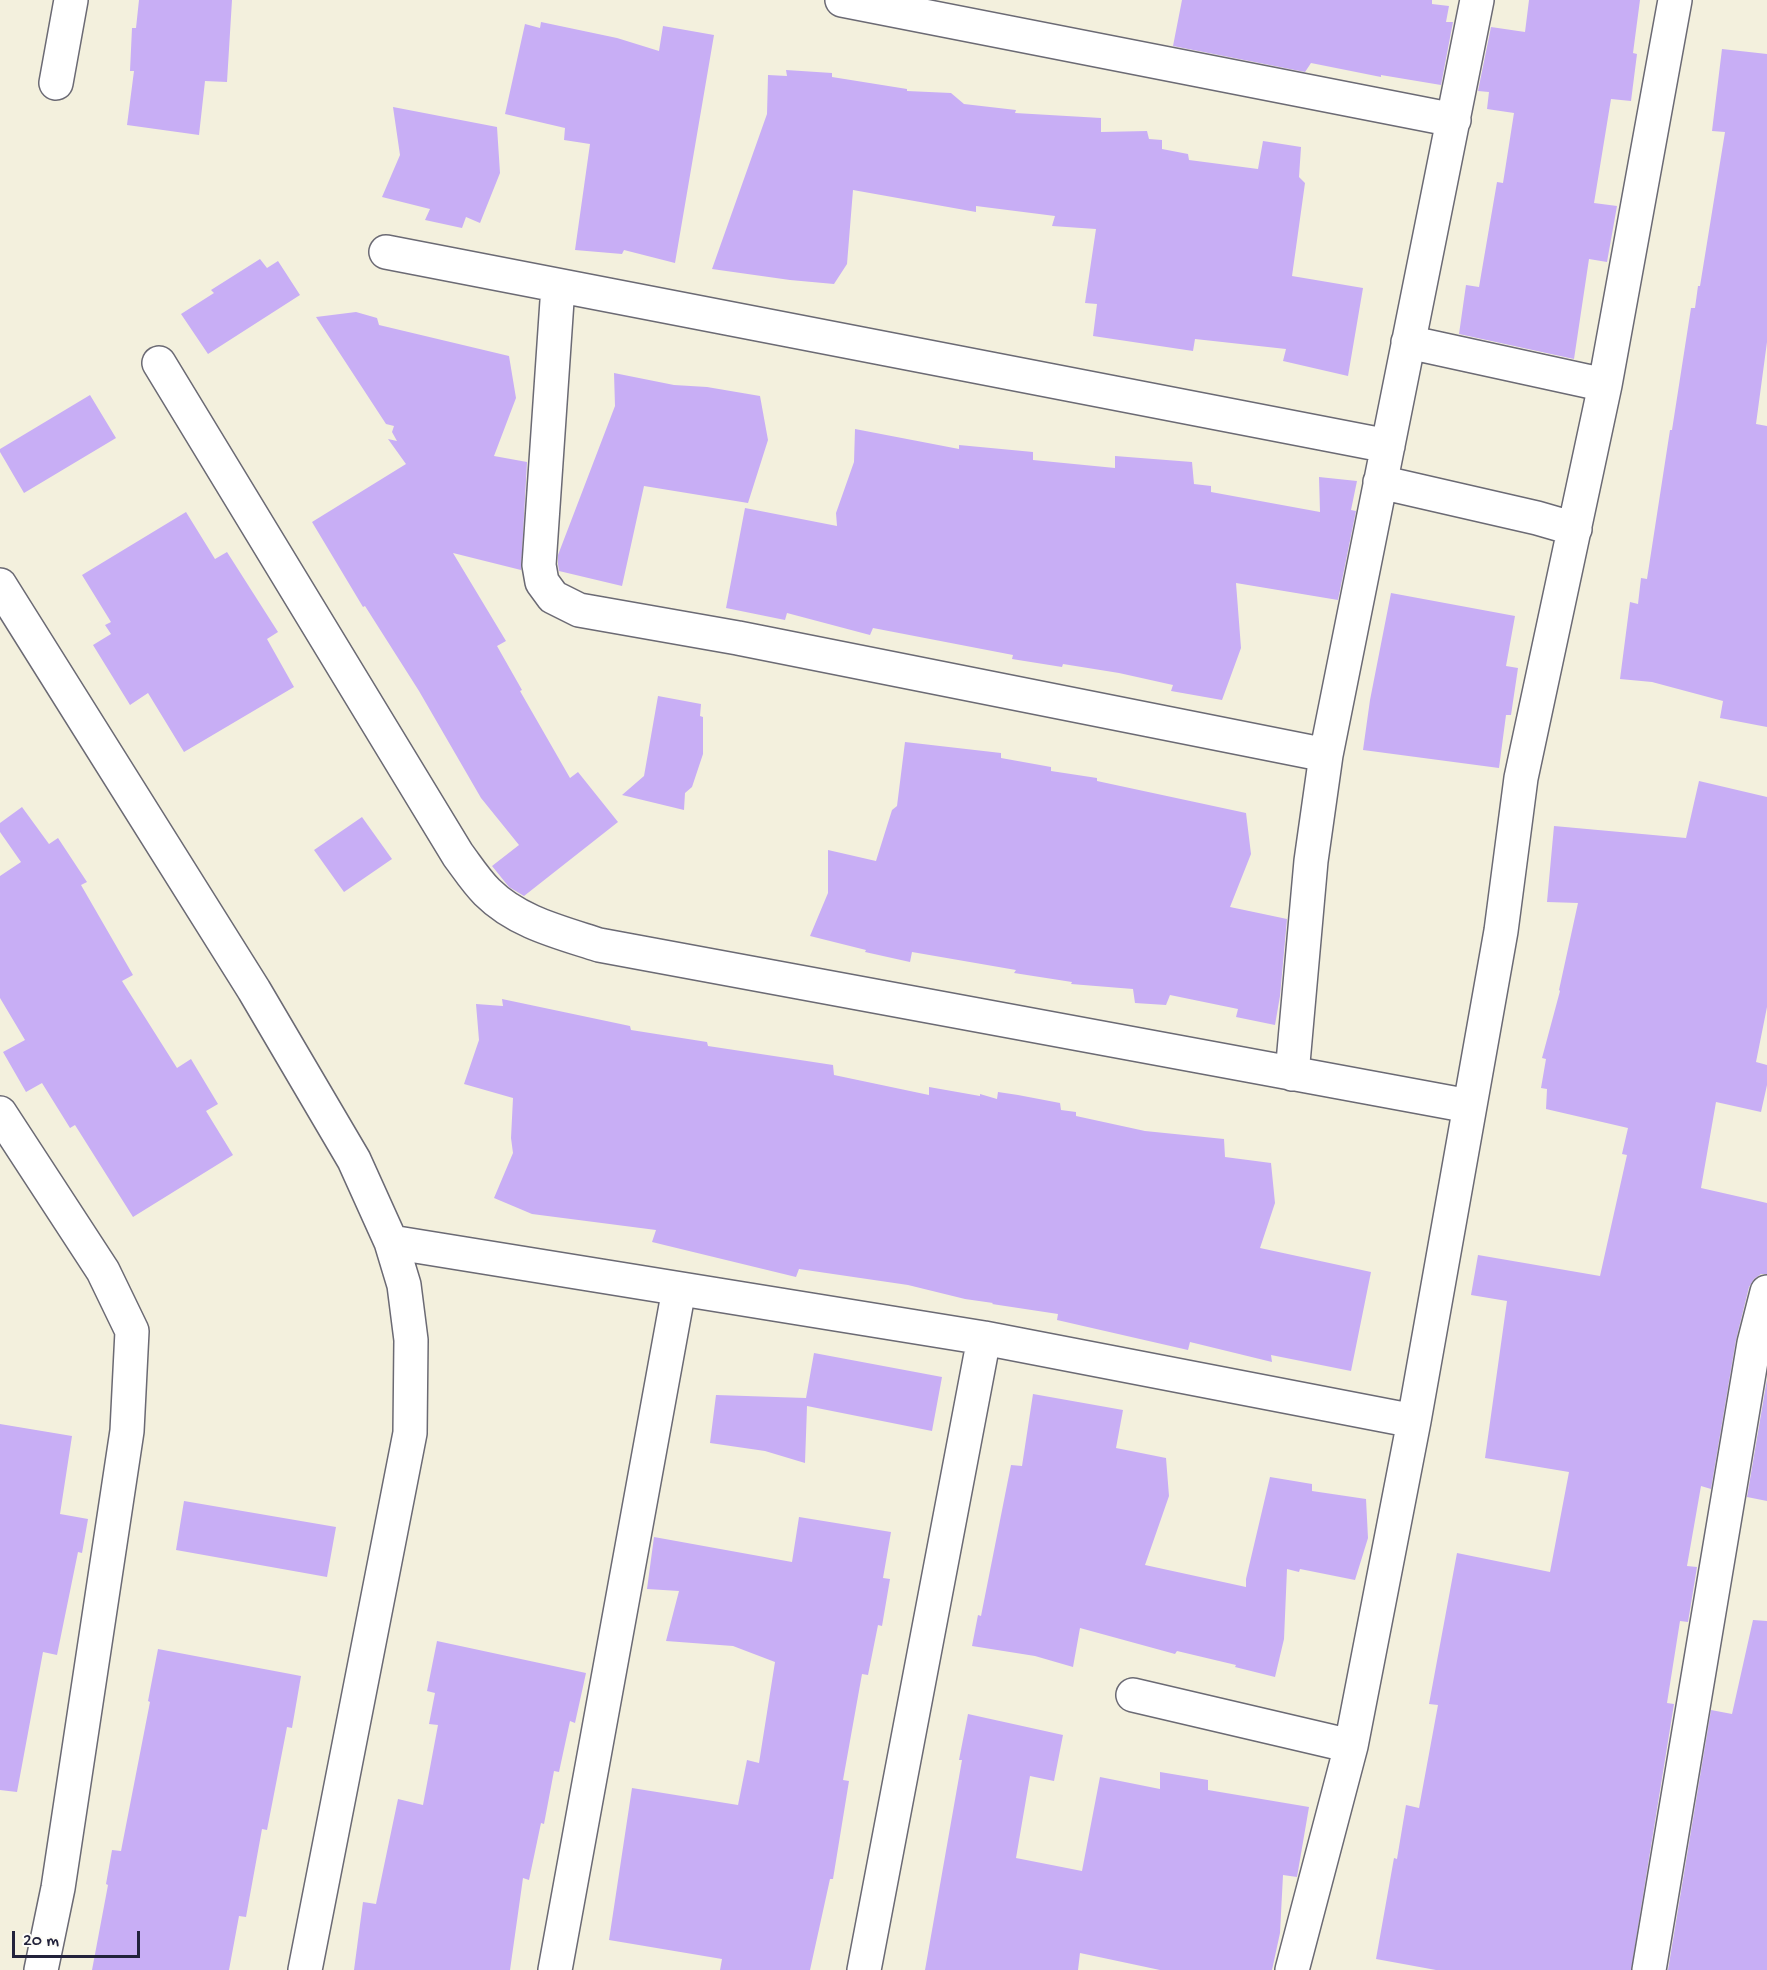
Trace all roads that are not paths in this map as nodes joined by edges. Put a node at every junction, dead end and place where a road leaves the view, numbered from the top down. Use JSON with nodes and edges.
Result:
{"nodes":[{"id":1,"x":71,"y":0,"type":"edge"},
{"id":2,"x":842,"y":0,"type":"edge"},
{"id":3,"x":1477,"y":0,"type":"edge"},
{"id":4,"x":1675,"y":0,"type":"edge"},
{"id":5,"x":56,"y":82,"type":"dead end"},
{"id":6,"x":1454,"y":120,"type":"junction"},
{"id":7,"x":386,"y":252,"type":"dead end"},
{"id":8,"x":558,"y":286,"type":"junction"},
{"id":9,"x":1408,"y":342,"type":"junction"},
{"id":10,"x":159,"y":363,"type":"dead end"},
{"id":11,"x":1605,"y":385,"type":"junction"},
{"id":12,"x":1388,"y":446,"type":"junction"},
{"id":13,"x":1380,"y":483,"type":"junction"},
{"id":14,"x":1575,"y":529,"type":"junction"},
{"id":15,"x":0,"y":585,"type":"edge"},
{"id":16,"x":1326,"y":755,"type":"junction"},
{"id":17,"x":1292,"y":1074,"type":"junction"},
{"id":18,"x":1469,"y":1106,"type":"junction"},
{"id":19,"x":0,"y":1113,"type":"edge"},
{"id":20,"x":391,"y":1242,"type":"junction"},
{"id":21,"x":679,"y":1289,"type":"junction"},
{"id":22,"x":1767,"y":1292,"type":"edge"},
{"id":23,"x":984,"y":1338,"type":"junction"},
{"id":24,"x":1414,"y":1421,"type":"junction"},
{"id":25,"x":1133,"y":1695,"type":"dead end"},
{"id":26,"x":1351,"y":1746,"type":"junction"},
{"id":27,"x":41,"y":1970,"type":"edge"},
{"id":28,"x":305,"y":1970,"type":"edge"},
{"id":29,"x":555,"y":1970,"type":"edge"},
{"id":30,"x":864,"y":1970,"type":"edge"},
{"id":31,"x":1292,"y":1970,"type":"edge"},
{"id":32,"x":1648,"y":1970,"type":"edge"}],
"edges":[{"from":1,"to":5,"type":"street"},
{"from":2,"to":6,"type":"street"},
{"from":3,"to":6,"type":"street"},
{"from":4,"to":11,"type":"street"},
{"from":6,"to":9,"type":"street"},
{"from":7,"to":8,"type":"street"},
{"from":8,"to":12,"type":"street"},
{"from":8,"to":16,"type":"street"},
{"from":9,"to":11,"type":"street"},
{"from":9,"to":12,"type":"street"},
{"from":10,"to":17,"type":"street"},
{"from":11,"to":14,"type":"street"},
{"from":12,"to":13,"type":"street"},
{"from":13,"to":14,"type":"street"},
{"from":13,"to":16,"type":"street"},
{"from":14,"to":18,"type":"street"},
{"from":15,"to":20,"type":"street"},
{"from":16,"to":17,"type":"street"},
{"from":17,"to":18,"type":"street"},
{"from":18,"to":24,"type":"street"},
{"from":19,"to":27,"type":"street"},
{"from":20,"to":21,"type":"street"},
{"from":20,"to":28,"type":"street"},
{"from":21,"to":23,"type":"street"},
{"from":21,"to":29,"type":"street"},
{"from":22,"to":32,"type":"street"},
{"from":23,"to":24,"type":"street"},
{"from":23,"to":30,"type":"street"},
{"from":24,"to":26,"type":"street"},
{"from":25,"to":26,"type":"street"},
{"from":26,"to":31,"type":"street"}]}
